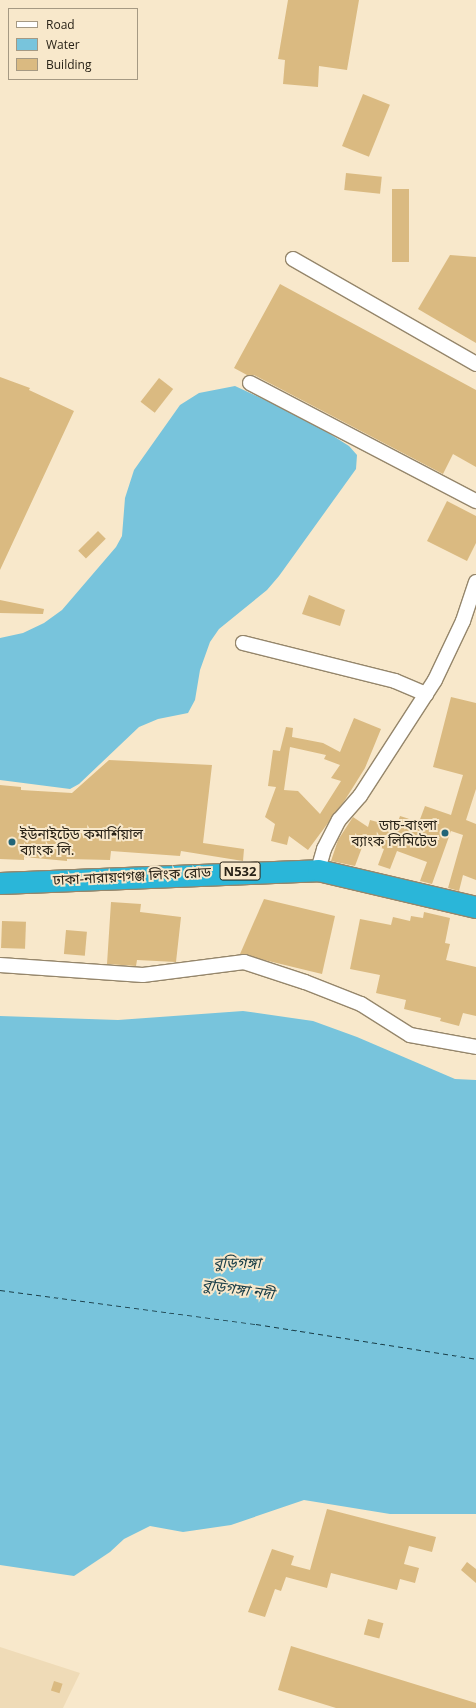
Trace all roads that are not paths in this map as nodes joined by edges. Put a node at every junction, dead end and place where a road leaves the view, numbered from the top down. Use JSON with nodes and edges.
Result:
{"nodes":[{"id":1,"x":292,"y":259,"type":"dead end"},
{"id":2,"x":476,"y":364,"type":"edge"},
{"id":3,"x":250,"y":383,"type":"dead end"},
{"id":4,"x":476,"y":501,"type":"edge"},
{"id":5,"x":476,"y":582,"type":"edge"},
{"id":6,"x":244,"y":643,"type":"dead end"},
{"id":7,"x":426,"y":694,"type":"junction"},
{"id":8,"x":318,"y":870,"type":"junction"},
{"id":9,"x":0,"y":882,"type":"edge"},
{"id":10,"x":476,"y":907,"type":"edge"},
{"id":11,"x":0,"y":965,"type":"edge"},
{"id":12,"x":476,"y":1048,"type":"edge"}],
"edges":[{"from":1,"to":2,"type":"street"},
{"from":3,"to":4,"type":"street"},
{"from":5,"to":7,"type":"street"},
{"from":6,"to":7,"type":"street"},
{"from":7,"to":8,"type":"street"},
{"from":8,"to":9,"type":"highway","name":"ঢাকা-নারায়ণগঞ্জ লিংক রোড","number":"N532"},
{"from":8,"to":10,"type":"highway","name":"ঢাকা-নারায়ণগঞ্জ লিংক রোড","number":"N532"},
{"from":11,"to":12,"type":"street"}]}
